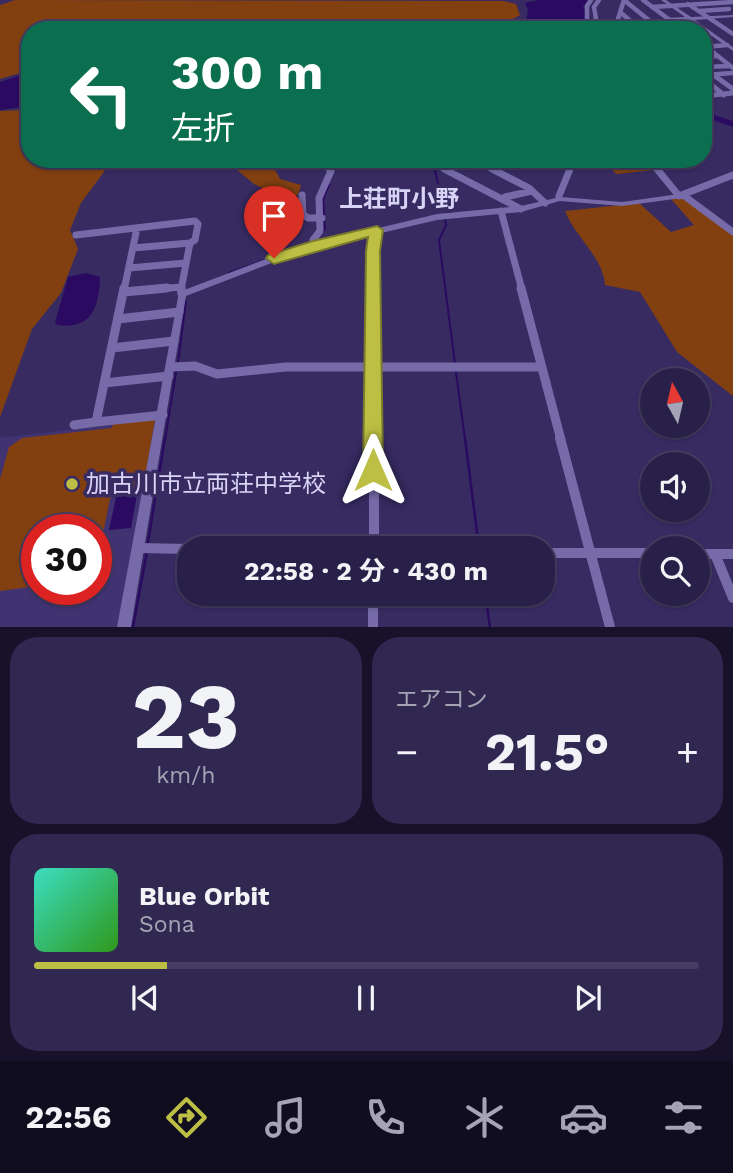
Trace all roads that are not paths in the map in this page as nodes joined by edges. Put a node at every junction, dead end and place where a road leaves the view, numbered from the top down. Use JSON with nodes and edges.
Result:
{"nodes":[{"id":1,"x":591,"y":0,"type":"edge"},
{"id":2,"x":599,"y":0,"type":"edge"},
{"id":3,"x":624,"y":0,"type":"edge"},
{"id":4,"x":643,"y":0,"type":"edge"},
{"id":5,"x":663,"y":0,"type":"edge"},
{"id":6,"x":683,"y":0,"type":"edge"},
{"id":7,"x":733,"y":1,"type":"edge"},
{"id":8,"x":720,"y":3,"type":"junction"},
{"id":9,"x":671,"y":5,"type":"junction"},
{"id":10,"x":690,"y":5,"type":"junction"},
{"id":11,"x":652,"y":7,"type":"junction"},
{"id":12,"x":699,"y":11,"type":"junction"},
{"id":13,"x":620,"y":12,"type":"junction"},
{"id":14,"x":732,"y":12,"type":"edge"},
{"id":15,"x":709,"y":18,"type":"junction"},
{"id":16,"x":690,"y":19,"type":"junction"},
{"id":17,"x":670,"y":20,"type":"junction"},
{"id":18,"x":587,"y":21,"type":"edge"},
{"id":19,"x":598,"y":21,"type":"edge"},
{"id":20,"x":618,"y":21,"type":"edge"},
{"id":21,"x":631,"y":21,"type":"edge"},
{"id":22,"x":651,"y":21,"type":"joint"},
{"id":23,"x":693,"y":21,"type":"edge"},
{"id":24,"x":733,"y":25,"type":"edge"},
{"id":25,"x":721,"y":26,"type":"junction"},
{"id":26,"x":712,"y":33,"type":"edge"},
{"id":27,"x":733,"y":34,"type":"edge"},
{"id":28,"x":712,"y":46,"type":"edge"},
{"id":29,"x":731,"y":46,"type":"edge"},
{"id":30,"x":712,"y":52,"type":"edge"},
{"id":31,"x":712,"y":56,"type":"edge"},
{"id":32,"x":718,"y":56,"type":"junction"},
{"id":33,"x":712,"y":67,"type":"edge"},
{"id":34,"x":732,"y":69,"type":"edge"},
{"id":35,"x":712,"y":76,"type":"edge"},
{"id":36,"x":715,"y":76,"type":"junction"},
{"id":37,"x":713,"y":87,"type":"edge"},
{"id":38,"x":733,"y":91,"type":"edge"},
{"id":39,"x":724,"y":94,"type":"junction"},
{"id":40,"x":712,"y":95,"type":"edge"},
{"id":41,"x":328,"y":168,"type":"edge"},
{"id":42,"x":447,"y":168,"type":"edge"},
{"id":43,"x":448,"y":168,"type":"edge"},
{"id":44,"x":488,"y":168,"type":"edge"},
{"id":45,"x":571,"y":168,"type":"edge"},
{"id":46,"x":656,"y":168,"type":"edge"},
{"id":47,"x":733,"y":175,"type":"edge"},
{"id":48,"x":532,"y":191,"type":"junction"},
{"id":49,"x":302,"y":195,"type":"dead end"},
{"id":50,"x":559,"y":196,"type":"dead end"},
{"id":51,"x":681,"y":196,"type":"junction"},
{"id":52,"x":505,"y":197,"type":"junction"},
{"id":53,"x":545,"y":203,"type":"junction"},
{"id":54,"x":518,"y":207,"type":"junction"},
{"id":55,"x":501,"y":211,"type":"junction"},
{"id":56,"x":322,"y":218,"type":"junction"},
{"id":57,"x":137,"y":228,"type":"junction"},
{"id":58,"x":377,"y":230,"type":"junction"},
{"id":59,"x":733,"y":232,"type":"edge"},
{"id":60,"x":76,"y":235,"type":"dead end"},
{"id":61,"x":190,"y":243,"type":"junction"},
{"id":62,"x":313,"y":246,"type":"junction"},
{"id":63,"x":133,"y":248,"type":"junction"},
{"id":64,"x":186,"y":263,"type":"junction"},
{"id":65,"x":129,"y":268,"type":"junction"},
{"id":66,"x":181,"y":290,"type":"junction"},
{"id":67,"x":124,"y":292,"type":"junction"},
{"id":68,"x":179,"y":312,"type":"junction"},
{"id":69,"x":118,"y":319,"type":"junction"},
{"id":70,"x":174,"y":341,"type":"junction"},
{"id":71,"x":112,"y":348,"type":"junction"},
{"id":72,"x":373,"y":367,"type":"junction"},
{"id":73,"x":542,"y":367,"type":"junction"},
{"id":74,"x":170,"y":371,"type":"junction"},
{"id":75,"x":104,"y":383,"type":"junction"},
{"id":76,"x":163,"y":415,"type":"junction"},
{"id":77,"x":96,"y":422,"type":"junction"},
{"id":78,"x":74,"y":425,"type":"dead end"},
{"id":79,"x":374,"y":536,"type":"edge"},
{"id":80,"x":139,"y":548,"type":"junction"},
{"id":81,"x":177,"y":549,"type":"edge"},
{"id":82,"x":555,"y":553,"type":"edge"},
{"id":83,"x":592,"y":553,"type":"junction"},
{"id":84,"x":640,"y":553,"type":"edge"},
{"id":85,"x":710,"y":554,"type":"edge"},
{"id":86,"x":715,"y":554,"type":"junction"},
{"id":87,"x":733,"y":554,"type":"edge"},
{"id":88,"x":733,"y":598,"type":"edge"},
{"id":89,"x":373,"y":606,"type":"edge"},
{"id":90,"x":124,"y":627,"type":"edge"},
{"id":91,"x":373,"y":627,"type":"edge"},
{"id":92,"x":610,"y":627,"type":"edge"}],
"edges":[{"from":1,"to":18,"type":"street"},
{"from":2,"to":19,"type":"street"},
{"from":3,"to":13,"type":"street"},
{"from":3,"to":22,"type":"street"},
{"from":4,"to":11,"type":"street"},
{"from":5,"to":9,"type":"street"},
{"from":6,"to":10,"type":"street"},
{"from":7,"to":8,"type":"street"},
{"from":8,"to":10,"type":"street"},
{"from":8,"to":14,"type":"street"},
{"from":9,"to":10,"type":"street"},
{"from":9,"to":11,"type":"street"},
{"from":9,"to":16,"type":"street"},
{"from":10,"to":12,"type":"street"},
{"from":11,"to":17,"type":"street"},
{"from":12,"to":14,"type":"street"},
{"from":12,"to":15,"type":"street"},
{"from":13,"to":20,"type":"street"},
{"from":13,"to":21,"type":"street"},
{"from":14,"to":15,"type":"street"},
{"from":15,"to":16,"type":"street"},
{"from":15,"to":25,"type":"street"},
{"from":16,"to":17,"type":"street"},
{"from":16,"to":23,"type":"street"},
{"from":17,"to":22,"type":"street"},
{"from":24,"to":25,"type":"street"},
{"from":25,"to":27,"type":"street"},
{"from":26,"to":29,"type":"street"},
{"from":28,"to":29,"type":"street"},
{"from":30,"to":32,"type":"street"},
{"from":31,"to":32,"type":"street"},
{"from":32,"to":34,"type":"street"},
{"from":33,"to":34,"type":"street"},
{"from":34,"to":36,"type":"street"},
{"from":35,"to":36,"type":"street"},
{"from":36,"to":38,"type":"street"},
{"from":37,"to":39,"type":"street"},
{"from":38,"to":39,"type":"street"},
{"from":39,"to":40,"type":"street"},
{"from":41,"to":56,"type":"street"},
{"from":42,"to":54,"type":"street"},
{"from":43,"to":52,"type":"street"},
{"from":44,"to":48,"type":"street"},
{"from":45,"to":50,"type":"street"},
{"from":46,"to":51,"type":"street"},
{"from":47,"to":51,"type":"street"},
{"from":48,"to":52,"type":"street"},
{"from":48,"to":53,"type":"street"},
{"from":49,"to":56,"type":"street"},
{"from":51,"to":53,"type":"street"},
{"from":51,"to":59,"type":"street"},
{"from":52,"to":54,"type":"street"},
{"from":53,"to":54,"type":"street"},
{"from":54,"to":55,"type":"street"},
{"from":55,"to":58,"type":"street"},
{"from":55,"to":73,"type":"street"},
{"from":56,"to":62,"type":"street"},
{"from":57,"to":60,"type":"street"},
{"from":57,"to":61,"type":"street"},
{"from":57,"to":63,"type":"street"},
{"from":58,"to":62,"type":"street"},
{"from":58,"to":72,"type":"street"},
{"from":61,"to":63,"type":"street"},
{"from":61,"to":64,"type":"street"},
{"from":62,"to":66,"type":"street"},
{"from":63,"to":65,"type":"street"},
{"from":64,"to":65,"type":"street"},
{"from":64,"to":66,"type":"street"},
{"from":65,"to":67,"type":"street"},
{"from":66,"to":67,"type":"street"},
{"from":66,"to":68,"type":"street"},
{"from":67,"to":69,"type":"street"},
{"from":68,"to":69,"type":"street"},
{"from":68,"to":70,"type":"street"},
{"from":69,"to":71,"type":"street"},
{"from":70,"to":71,"type":"street"},
{"from":70,"to":74,"type":"street"},
{"from":71,"to":75,"type":"street"},
{"from":72,"to":73,"type":"street"},
{"from":72,"to":74,"type":"street"},
{"from":72,"to":79,"type":"street"},
{"from":73,"to":83,"type":"street"},
{"from":74,"to":75,"type":"street"},
{"from":74,"to":76,"type":"street"},
{"from":75,"to":77,"type":"street"},
{"from":76,"to":77,"type":"street"},
{"from":76,"to":80,"type":"street"},
{"from":77,"to":78,"type":"street"},
{"from":80,"to":81,"type":"street"},
{"from":80,"to":90,"type":"street"},
{"from":82,"to":83,"type":"street"},
{"from":83,"to":84,"type":"street"},
{"from":83,"to":92,"type":"street"},
{"from":85,"to":86,"type":"street"},
{"from":86,"to":87,"type":"street"},
{"from":86,"to":88,"type":"street"},
{"from":89,"to":91,"type":"street"}]}
